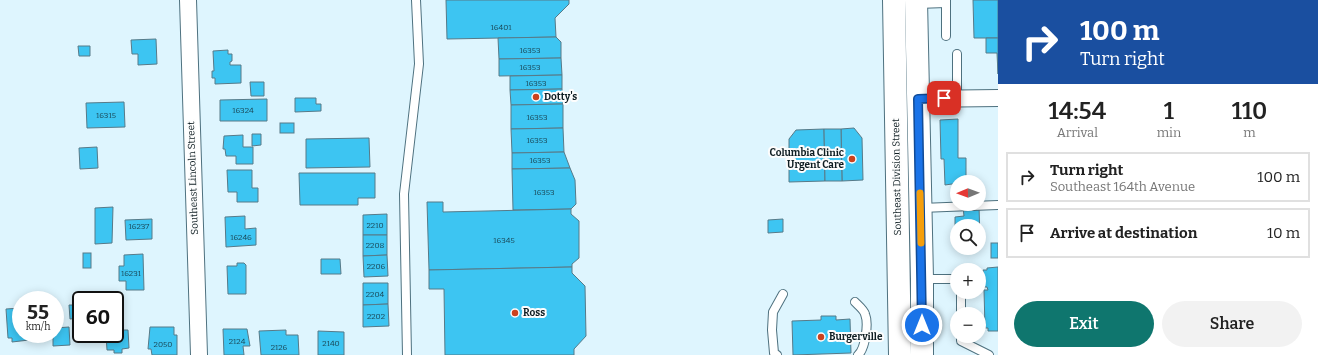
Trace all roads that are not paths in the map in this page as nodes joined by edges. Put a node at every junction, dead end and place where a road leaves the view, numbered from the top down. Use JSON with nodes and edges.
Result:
{"nodes":[{"id":1,"x":188,"y":0,"type":"edge"},
{"id":2,"x":416,"y":0,"type":"edge"},
{"id":3,"x":894,"y":0,"type":"edge"},
{"id":4,"x":916,"y":2,"type":"edge"},
{"id":5,"x":946,"y":2,"type":"edge"},
{"id":6,"x":946,"y":36,"type":"dead end"},
{"id":7,"x":957,"y":54,"type":"dead end"},
{"id":8,"x":896,"y":66,"type":"junction"},
{"id":9,"x":957,"y":98,"type":"junction"},
{"id":10,"x":998,"y":98,"type":"edge"},
{"id":11,"x":918,"y":99,"type":"junction"},
{"id":12,"x":998,"y":205,"type":"edge"},
{"id":13,"x":920,"y":208,"type":"junction"},
{"id":14,"x":922,"y":279,"type":"junction"},
{"id":15,"x":950,"y":279,"type":"edge"},
{"id":16,"x":782,"y":294,"type":"dead end"},
{"id":17,"x":855,"y":302,"type":"dead end"},
{"id":18,"x":965,"y":343,"type":"edge"},
{"id":19,"x":199,"y":355,"type":"edge"},
{"id":20,"x":407,"y":355,"type":"edge"},
{"id":21,"x":777,"y":355,"type":"edge"},
{"id":22,"x":858,"y":355,"type":"edge"},
{"id":23,"x":900,"y":355,"type":"edge"},
{"id":24,"x":922,"y":355,"type":"edge"},
{"id":25,"x":989,"y":355,"type":"edge"}],
"edges":[{"from":1,"to":19,"type":"street","name":"Southeast Lincoln Street"},
{"from":2,"to":20,"type":"lane"},
{"from":3,"to":8,"type":"main road","name":"Southeast Division Street"},
{"from":4,"to":5,"type":"lane"},
{"from":4,"to":11,"type":"main road"},
{"from":5,"to":6,"type":"lane"},
{"from":7,"to":9,"type":"lane"},
{"from":8,"to":11,"type":"main road"},
{"from":8,"to":23,"type":"main road","name":"Southeast Division Street"},
{"from":9,"to":10,"type":"street"},
{"from":9,"to":11,"type":"street"},
{"from":11,"to":13,"type":"main road"},
{"from":12,"to":13,"type":"lane"},
{"from":13,"to":14,"type":"main road"},
{"from":14,"to":15,"type":"lane"},
{"from":14,"to":24,"type":"main road"},
{"from":16,"to":21,"type":"lane"},
{"from":17,"to":22,"type":"lane"},
{"from":18,"to":25,"type":"lane"}]}
